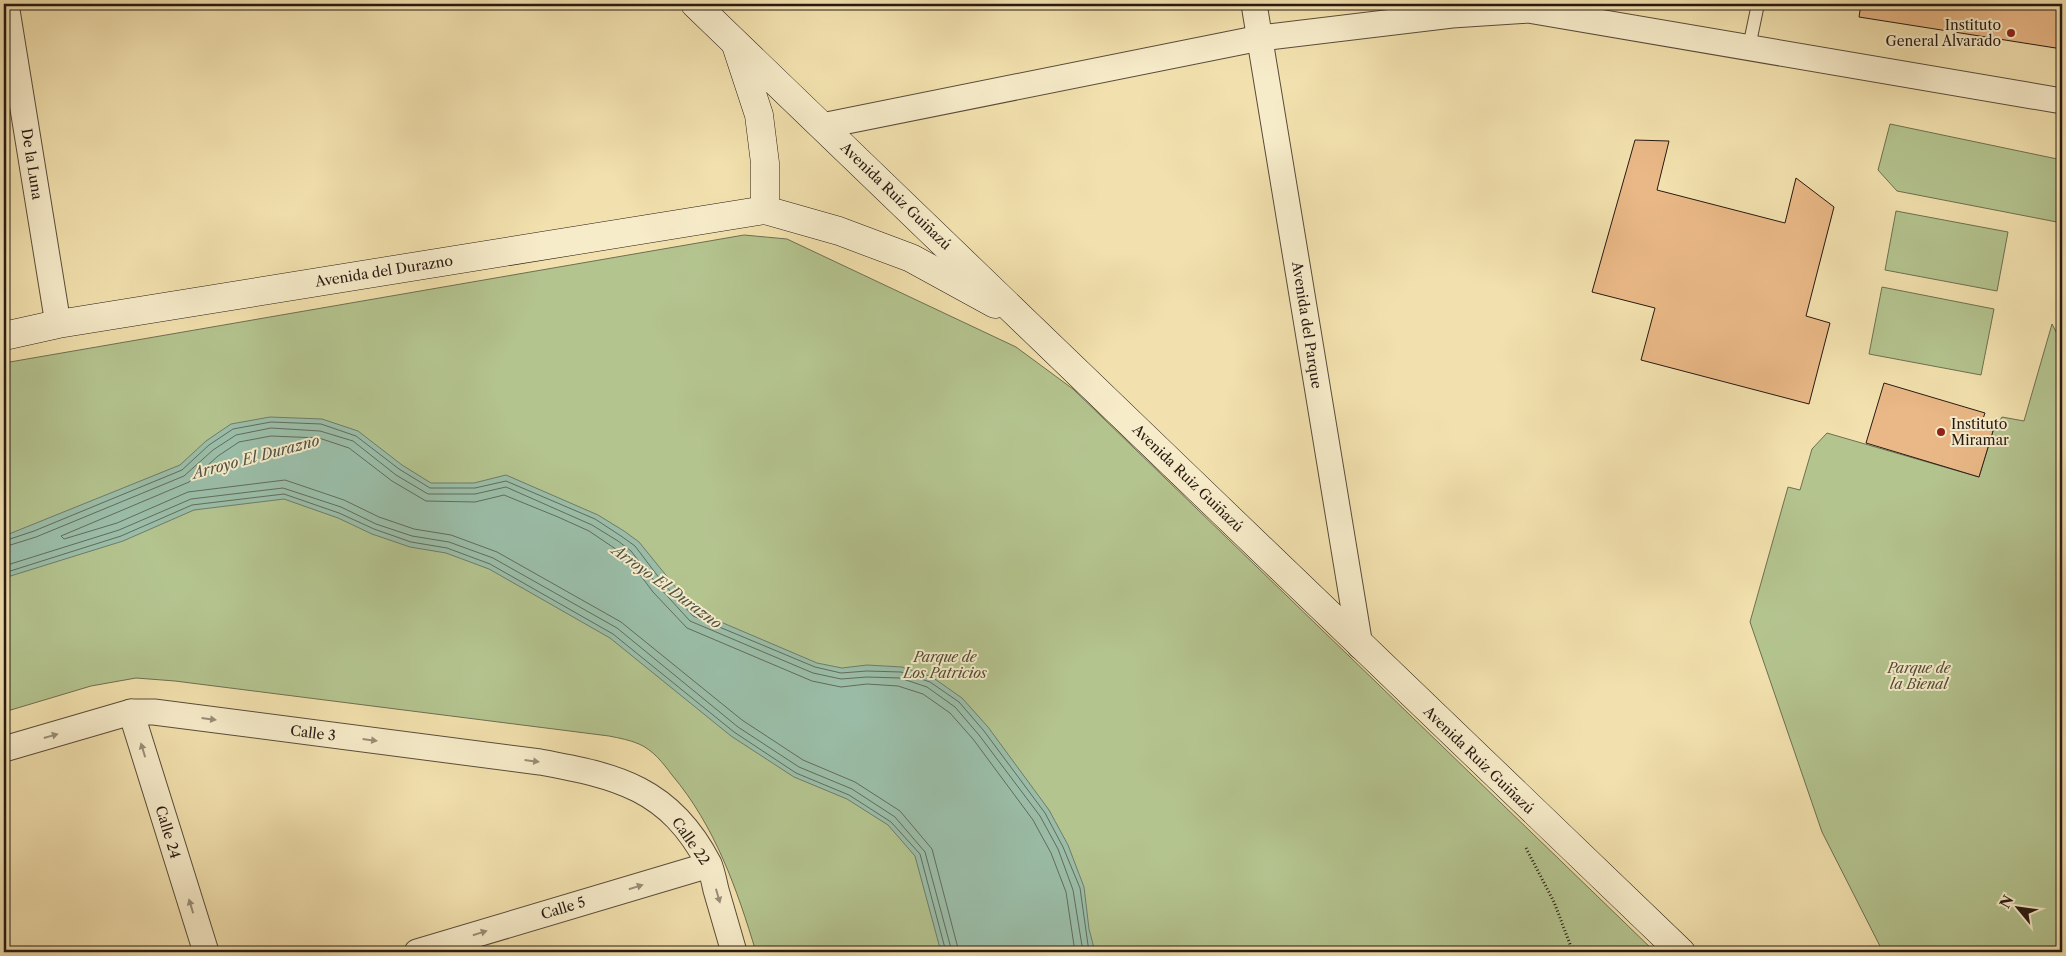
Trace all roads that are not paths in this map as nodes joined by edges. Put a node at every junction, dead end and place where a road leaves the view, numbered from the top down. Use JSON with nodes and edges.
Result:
{"nodes":[{"id":1,"x":6,"y":4,"type":"edge"},
{"id":2,"x":694,"y":4,"type":"edge"},
{"id":3,"x":1254,"y":4,"type":"edge"},
{"id":4,"x":1758,"y":4,"type":"edge"},
{"id":5,"x":1260,"y":38,"type":"junction"},
{"id":6,"x":735,"y":43,"type":"junction"},
{"id":7,"x":1749,"y":48,"type":"junction"},
{"id":8,"x":2062,"y":101,"type":"edge"},
{"id":9,"x":822,"y":126,"type":"junction"},
{"id":10,"x":765,"y":210,"type":"junction"},
{"id":11,"x":1028,"y":322,"type":"junction"},
{"id":12,"x":58,"y":324,"type":"junction"},
{"id":13,"x":4,"y":336,"type":"edge"},
{"id":14,"x":1360,"y":646,"type":"junction"},
{"id":15,"x":131,"y":712,"type":"junction"},
{"id":16,"x":4,"y":749,"type":"edge"},
{"id":17,"x":624,"y":782,"type":"joint"},
{"id":18,"x":709,"y":865,"type":"junction"},
{"id":19,"x":206,"y":952,"type":"edge"},
{"id":20,"x":417,"y":952,"type":"edge"},
{"id":21,"x":734,"y":952,"type":"edge"},
{"id":22,"x":1680,"y":952,"type":"edge"}],
"edges":[{"from":1,"to":12,"type":"street","name":"De la Luna"},
{"from":2,"to":6,"type":"main road","name":"Avenida Ruiz Guiñazú"},
{"from":3,"to":5,"type":"street","name":"Avenida del Parque"},
{"from":4,"to":7,"type":"lane"},
{"from":5,"to":7,"type":"street"},
{"from":5,"to":9,"type":"street"},
{"from":5,"to":14,"type":"street","name":"Avenida del Parque"},
{"from":6,"to":9,"type":"main road","name":"Avenida Ruiz Guiñazú"},
{"from":6,"to":10,"type":"main road"},
{"from":7,"to":8,"type":"street"},
{"from":9,"to":11,"type":"main road","name":"Avenida Ruiz Guiñazú"},
{"from":10,"to":11,"type":"main road"},
{"from":10,"to":12,"type":"main road","name":"Avenida del Durazno"},
{"from":11,"to":14,"type":"main road","name":"Avenida Ruiz Guiñazú"},
{"from":12,"to":13,"type":"main road","name":"Avenida del Durazno"},
{"from":14,"to":22,"type":"main road","name":"Avenida Ruiz Guiñazú"},
{"from":16,"to":15,"type":"street","name":"Calle 3","one_way":true},
{"from":15,"to":17,"type":"street","name":"Calle 3","one_way":true},
{"from":19,"to":15,"type":"street","name":"Calle 24","one_way":true},
{"from":17,"to":18,"type":"street","name":"Calle 22"},
{"from":20,"to":18,"type":"street","name":"Calle 5","one_way":true},
{"from":18,"to":21,"type":"street","name":"Calle 22","one_way":true}]}
